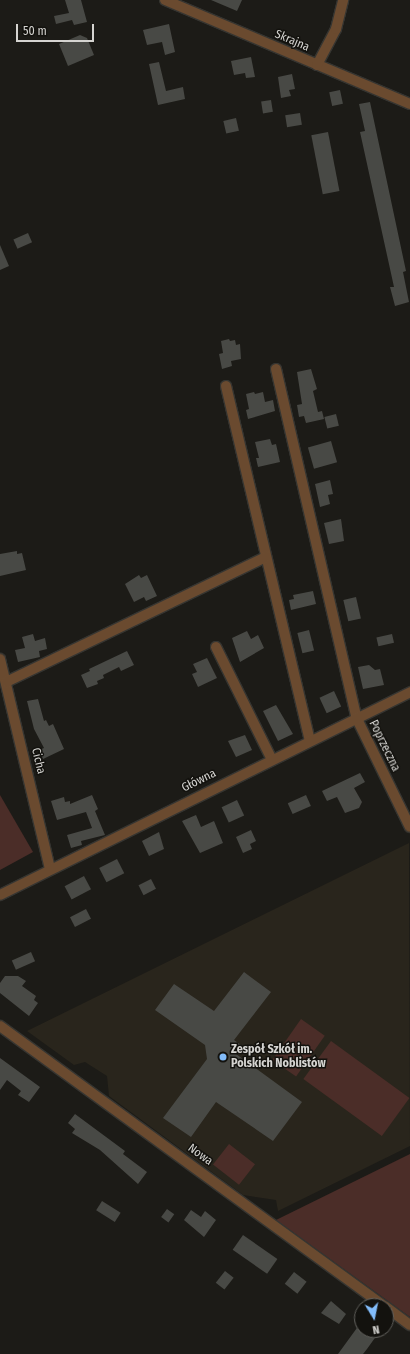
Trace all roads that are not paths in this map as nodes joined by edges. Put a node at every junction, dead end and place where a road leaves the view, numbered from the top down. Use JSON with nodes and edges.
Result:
{"nodes":[{"id":1,"x":165,"y":0,"type":"edge"},
{"id":2,"x":343,"y":0,"type":"edge"},
{"id":3,"x":317,"y":65,"type":"junction"},
{"id":4,"x":410,"y":104,"type":"edge"},
{"id":5,"x":276,"y":370,"type":"dead end"},
{"id":6,"x":226,"y":386,"type":"dead end"},
{"id":7,"x":266,"y":557,"type":"junction"},
{"id":8,"x":216,"y":647,"type":"dead end"},
{"id":9,"x":0,"y":659,"type":"edge"},
{"id":10,"x":6,"y":682,"type":"junction"},
{"id":11,"x":410,"y":692,"type":"edge"},
{"id":12,"x":357,"y":719,"type":"junction"},
{"id":13,"x":310,"y":741,"type":"junction"},
{"id":14,"x":272,"y":760,"type":"junction"},
{"id":15,"x":410,"y":827,"type":"edge"},
{"id":16,"x":50,"y":869,"type":"junction"},
{"id":17,"x":0,"y":895,"type":"edge"},
{"id":18,"x":0,"y":1026,"type":"edge"},
{"id":19,"x":373,"y":1298,"type":"edge"},
{"id":20,"x":394,"y":1313,"type":"edge"},
{"id":21,"x":410,"y":1325,"type":"edge"}],
"edges":[{"from":1,"to":3,"type":"street","name":"Skrajna"},
{"from":2,"to":3,"type":"street"},
{"from":3,"to":4,"type":"street","name":"Skrajna"},
{"from":5,"to":12,"type":"street","name":"Poprzeczna"},
{"from":6,"to":7,"type":"street"},
{"from":7,"to":10,"type":"street"},
{"from":7,"to":13,"type":"street"},
{"from":8,"to":14,"type":"street"},
{"from":9,"to":10,"type":"street","name":"Cicha"},
{"from":10,"to":16,"type":"street","name":"Cicha"},
{"from":11,"to":12,"type":"street","name":"Główna"},
{"from":12,"to":13,"type":"street","name":"Główna"},
{"from":12,"to":15,"type":"street","name":"Poprzeczna"},
{"from":13,"to":14,"type":"street","name":"Główna"},
{"from":14,"to":16,"type":"street","name":"Główna"},
{"from":16,"to":17,"type":"street","name":"Główna"},
{"from":18,"to":19,"type":"street","name":"Nowa"},
{"from":20,"to":21,"type":"street","name":"Nowa"}]}
